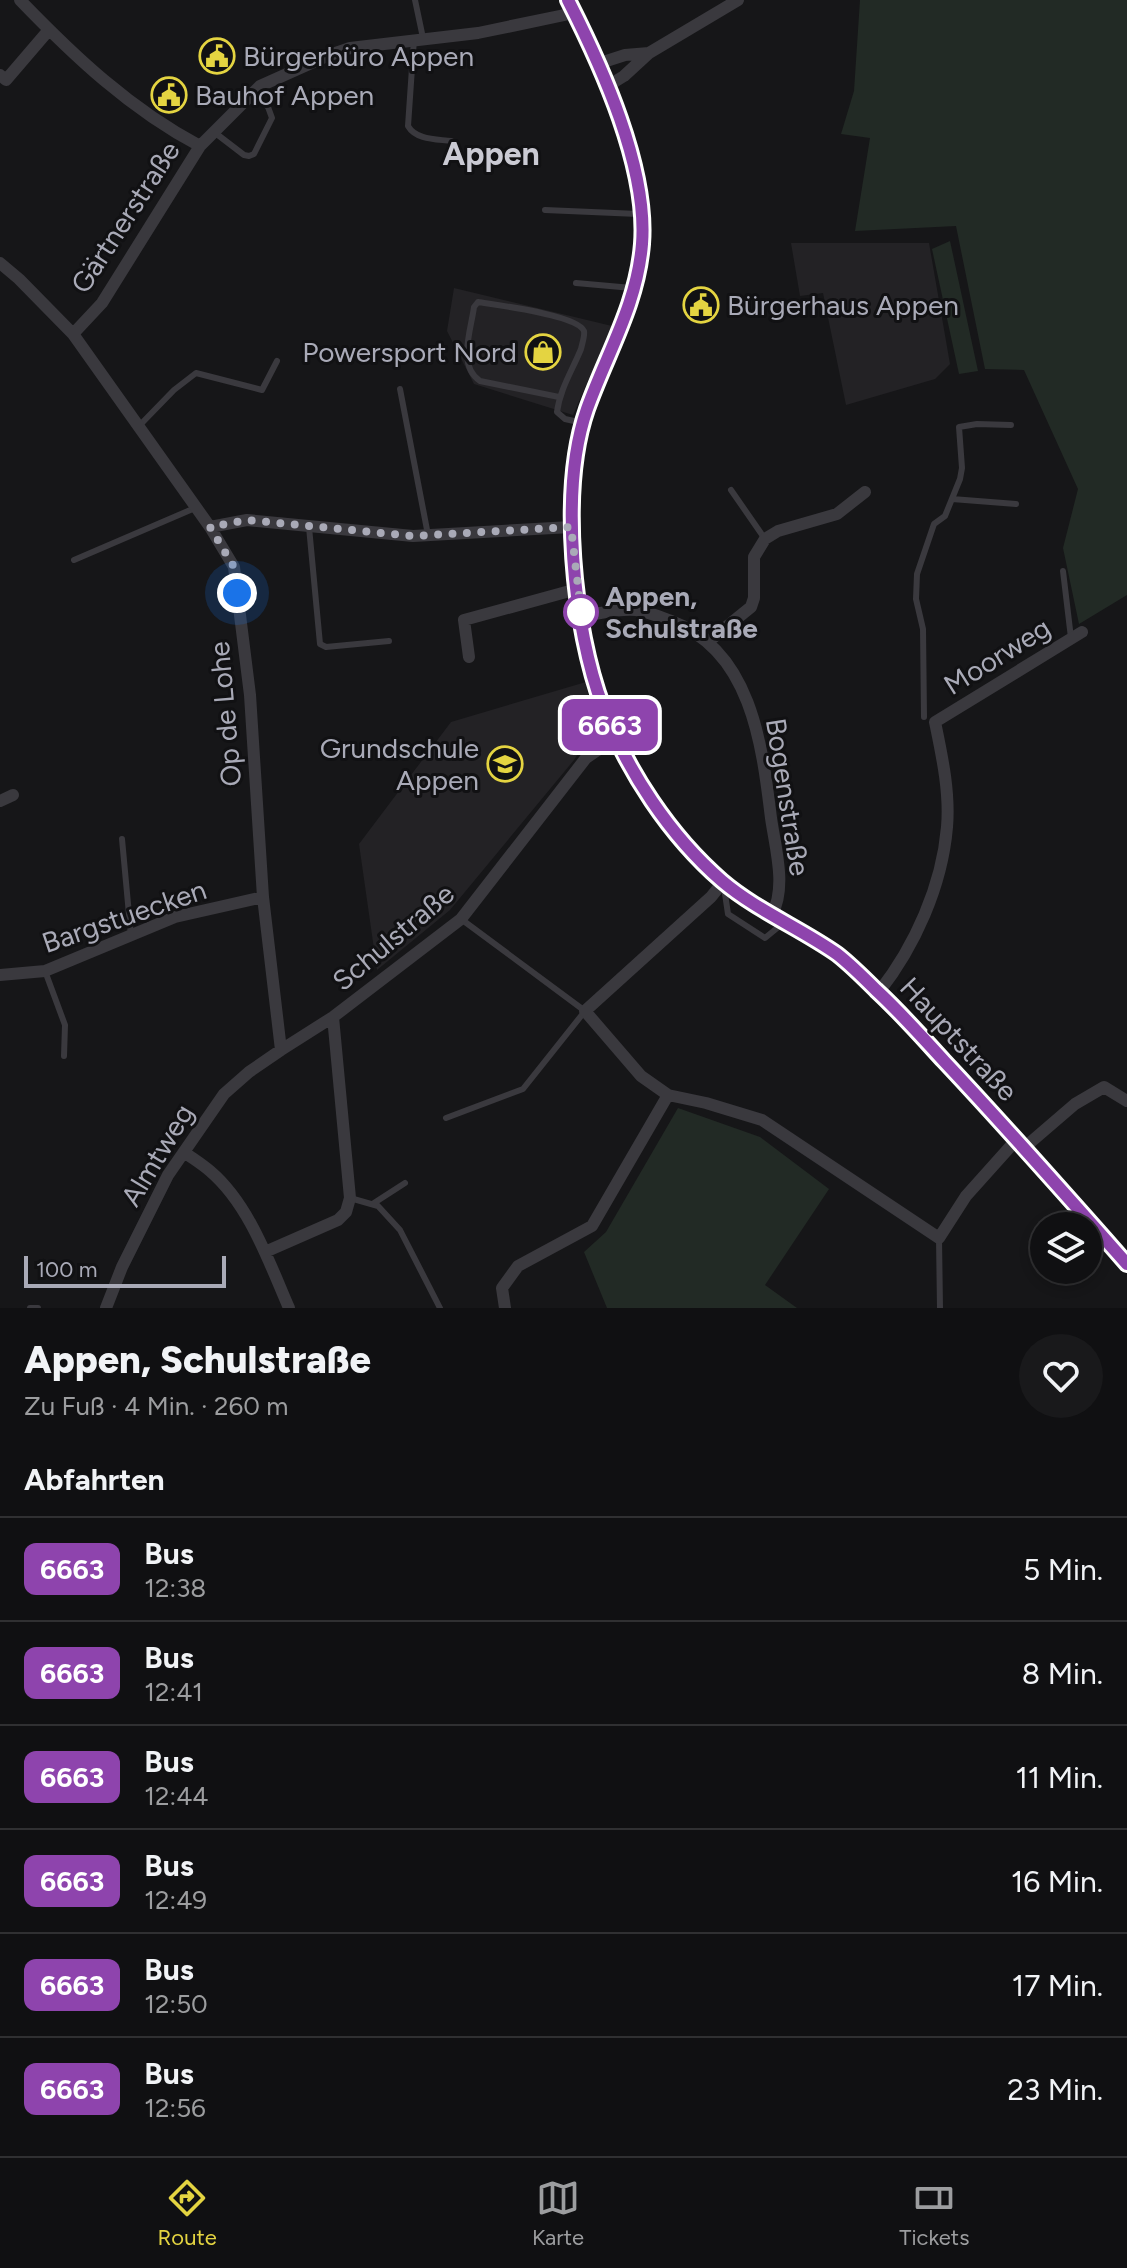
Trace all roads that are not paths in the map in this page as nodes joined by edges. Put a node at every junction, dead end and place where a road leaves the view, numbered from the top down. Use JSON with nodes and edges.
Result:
{"nodes":[{"id":1,"x":21,"y":0,"type":"edge"},
{"id":2,"x":415,"y":0,"type":"edge"},
{"id":3,"x":738,"y":0,"type":"edge"},
{"id":4,"x":571,"y":6,"type":"edge"},
{"id":5,"x":48,"y":31,"type":"junction"},
{"id":6,"x":418,"y":38,"type":"junction"},
{"id":7,"x":649,"y":53,"type":"junction"},
{"id":8,"x":597,"y":64,"type":"junction"},
{"id":9,"x":0,"y":75,"type":"edge"},
{"id":10,"x":606,"y":87,"type":"junction"},
{"id":11,"x":253,"y":94,"type":"junction"},
{"id":12,"x":214,"y":132,"type":"junction"},
{"id":13,"x":451,"y":141,"type":"dead end"},
{"id":14,"x":200,"y":146,"type":"junction"},
{"id":15,"x":545,"y":210,"type":"dead end"},
{"id":16,"x":642,"y":214,"type":"junction"},
{"id":17,"x":0,"y":263,"type":"edge"},
{"id":18,"x":576,"y":283,"type":"dead end"},
{"id":19,"x":635,"y":289,"type":"junction"},
{"id":20,"x":73,"y":334,"type":"junction"},
{"id":21,"x":277,"y":361,"type":"dead end"},
{"id":22,"x":400,"y":389,"type":"dead end"},
{"id":23,"x":559,"y":397,"type":"junction"},
{"id":24,"x":583,"y":423,"type":"junction"},
{"id":25,"x":1011,"y":425,"type":"dead end"},
{"id":26,"x":139,"y":426,"type":"junction"},
{"id":27,"x":731,"y":490,"type":"dead end"},
{"id":28,"x":865,"y":492,"type":"dead end"},
{"id":29,"x":952,"y":499,"type":"junction"},
{"id":30,"x":1016,"y":504,"type":"dead end"},
{"id":31,"x":195,"y":508,"type":"junction"},
{"id":32,"x":308,"y":524,"type":"junction"},
{"id":33,"x":210,"y":527,"type":"junction"},
{"id":34,"x":571,"y":527,"type":"junction"},
{"id":35,"x":428,"y":536,"type":"junction"},
{"id":36,"x":765,"y":539,"type":"junction"},
{"id":37,"x":74,"y":560,"type":"dead end"},
{"id":38,"x":1063,"y":571,"type":"dead end"},
{"id":39,"x":577,"y":589,"type":"junction"},
{"id":40,"x":581,"y":616,"type":"junction"},
{"id":41,"x":1077,"y":635,"type":"joint"},
{"id":42,"x":389,"y":641,"type":"dead end"},
{"id":43,"x":709,"y":641,"type":"junction"},
{"id":44,"x":469,"y":657,"type":"dead end"},
{"id":45,"x":924,"y":717,"type":"dead end"},
{"id":46,"x":615,"y":738,"type":"junction"},
{"id":47,"x":13,"y":795,"type":"dead end"},
{"id":48,"x":0,"y":801,"type":"edge"},
{"id":49,"x":122,"y":839,"type":"dead end"},
{"id":50,"x":723,"y":882,"type":"junction"},
{"id":51,"x":263,"y":897,"type":"junction"},
{"id":52,"x":779,"y":918,"type":"junction"},
{"id":53,"x":461,"y":919,"type":"junction"},
{"id":54,"x":131,"y":936,"type":"junction"},
{"id":55,"x":45,"y":971,"type":"junction"},
{"id":56,"x":0,"y":975,"type":"edge"},
{"id":57,"x":879,"y":992,"type":"junction"},
{"id":58,"x":585,"y":1011,"type":"junction"},
{"id":59,"x":333,"y":1017,"type":"junction"},
{"id":60,"x":281,"y":1050,"type":"junction"},
{"id":61,"x":64,"y":1056,"type":"dead end"},
{"id":62,"x":668,"y":1095,"type":"junction"},
{"id":63,"x":1127,"y":1101,"type":"edge"},
{"id":64,"x":446,"y":1118,"type":"dead end"},
{"id":65,"x":1021,"y":1143,"type":"junction"},
{"id":66,"x":184,"y":1152,"type":"junction"},
{"id":67,"x":405,"y":1183,"type":"dead end"},
{"id":68,"x":350,"y":1198,"type":"junction"},
{"id":69,"x":374,"y":1203,"type":"junction"},
{"id":70,"x":939,"y":1238,"type":"junction"},
{"id":71,"x":265,"y":1252,"type":"junction"},
{"id":72,"x":1127,"y":1264,"type":"edge"},
{"id":73,"x":30,"y":1308,"type":"edge"},
{"id":74,"x":38,"y":1308,"type":"edge"},
{"id":75,"x":106,"y":1308,"type":"edge"},
{"id":76,"x":289,"y":1308,"type":"edge"},
{"id":77,"x":440,"y":1308,"type":"edge"},
{"id":78,"x":505,"y":1308,"type":"edge"},
{"id":79,"x":940,"y":1308,"type":"edge"}],
"edges":[{"from":1,"to":5,"type":"street"},
{"from":2,"to":6,"type":"lane"},
{"from":3,"to":7,"type":"street"},
{"from":4,"to":6,"type":"street","name":"Gärtnerstraße"},
{"from":4,"to":8,"type":"main road","name":"Hauptstraße"},
{"from":5,"to":9,"type":"street"},
{"from":5,"to":14,"type":"street"},
{"from":6,"to":11,"type":"street","name":"Gärtnerstraße"},
{"from":6,"to":13,"type":"lane"},
{"from":7,"to":8,"type":"street"},
{"from":7,"to":10,"type":"street"},
{"from":8,"to":10,"type":"main road","name":"Hauptstraße"},
{"from":10,"to":16,"type":"main road","name":"Hauptstraße"},
{"from":11,"to":12,"type":"street","name":"Gärtnerstraße"},
{"from":11,"to":12,"type":"lane"},
{"from":12,"to":14,"type":"street","name":"Gärtnerstraße"},
{"from":14,"to":20,"type":"street","name":"Gärtnerstraße"},
{"from":15,"to":16,"type":"lane"},
{"from":16,"to":19,"type":"main road","name":"Hauptstraße"},
{"from":17,"to":20,"type":"street","name":"Op de Lohe"},
{"from":18,"to":19,"type":"lane"},
{"from":19,"to":24,"type":"main road","name":"Hauptstraße"},
{"from":20,"to":26,"type":"street","name":"Op de Lohe"},
{"from":21,"to":26,"type":"lane"},
{"from":22,"to":35,"type":"lane"},
{"from":23,"to":23,"type":"lane"},
{"from":23,"to":24,"type":"lane"},
{"from":24,"to":34,"type":"main road","name":"Hauptstraße"},
{"from":25,"to":29,"type":"lane"},
{"from":26,"to":31,"type":"street","name":"Op de Lohe"},
{"from":27,"to":36,"type":"lane"},
{"from":28,"to":36,"type":"street"},
{"from":29,"to":30,"type":"lane"},
{"from":29,"to":45,"type":"lane"},
{"from":31,"to":33,"type":"street","name":"Op de Lohe"},
{"from":31,"to":37,"type":"lane"},
{"from":32,"to":33,"type":"street"},
{"from":32,"to":35,"type":"street"},
{"from":32,"to":42,"type":"lane"},
{"from":33,"to":51,"type":"street","name":"Op de Lohe"},
{"from":34,"to":35,"type":"street"},
{"from":34,"to":39,"type":"main road","name":"Hauptstraße"},
{"from":36,"to":43,"type":"street"},
{"from":38,"to":41,"type":"lane"},
{"from":39,"to":40,"type":"main road","name":"Hauptstraße"},
{"from":39,"to":44,"type":"street"},
{"from":40,"to":43,"type":"street","name":"Bogenstraße"},
{"from":40,"to":46,"type":"main road","name":"Hauptstraße"},
{"from":41,"to":57,"type":"street","name":"Moorweg"},
{"from":43,"to":52,"type":"street","name":"Bogenstraße"},
{"from":46,"to":50,"type":"main road","name":"Hauptstraße"},
{"from":46,"to":53,"type":"street","name":"Schulstraße"},
{"from":47,"to":48,"type":"street"},
{"from":49,"to":54,"type":"lane"},
{"from":50,"to":52,"type":"main road","name":"Hauptstraße"},
{"from":50,"to":52,"type":"lane"},
{"from":50,"to":58,"type":"street"},
{"from":51,"to":54,"type":"street","name":"Bargstuecken"},
{"from":51,"to":60,"type":"street","name":"Op de Lohe"},
{"from":52,"to":57,"type":"main road","name":"Hauptstraße"},
{"from":53,"to":58,"type":"lane"},
{"from":53,"to":59,"type":"street","name":"Schulstraße"},
{"from":54,"to":55,"type":"street","name":"Bargstuecken"},
{"from":55,"to":56,"type":"street","name":"Bargstuecken"},
{"from":55,"to":61,"type":"lane"},
{"from":57,"to":65,"type":"main road","name":"Hauptstraße"},
{"from":58,"to":62,"type":"street"},
{"from":58,"to":64,"type":"lane"},
{"from":59,"to":60,"type":"street","name":"Schulstraße"},
{"from":59,"to":68,"type":"street"},
{"from":60,"to":66,"type":"street","name":"Almtweg"},
{"from":62,"to":70,"type":"street"},
{"from":62,"to":78,"type":"street"},
{"from":63,"to":65,"type":"street"},
{"from":65,"to":70,"type":"street"},
{"from":65,"to":72,"type":"main road","name":"Hauptstraße"},
{"from":66,"to":71,"type":"street"},
{"from":66,"to":75,"type":"street","name":"Almtweg"},
{"from":67,"to":69,"type":"lane"},
{"from":68,"to":69,"type":"lane"},
{"from":68,"to":71,"type":"street"},
{"from":69,"to":77,"type":"lane"},
{"from":70,"to":79,"type":"lane"},
{"from":71,"to":76,"type":"street"},
{"from":73,"to":74,"type":"lane"}]}
